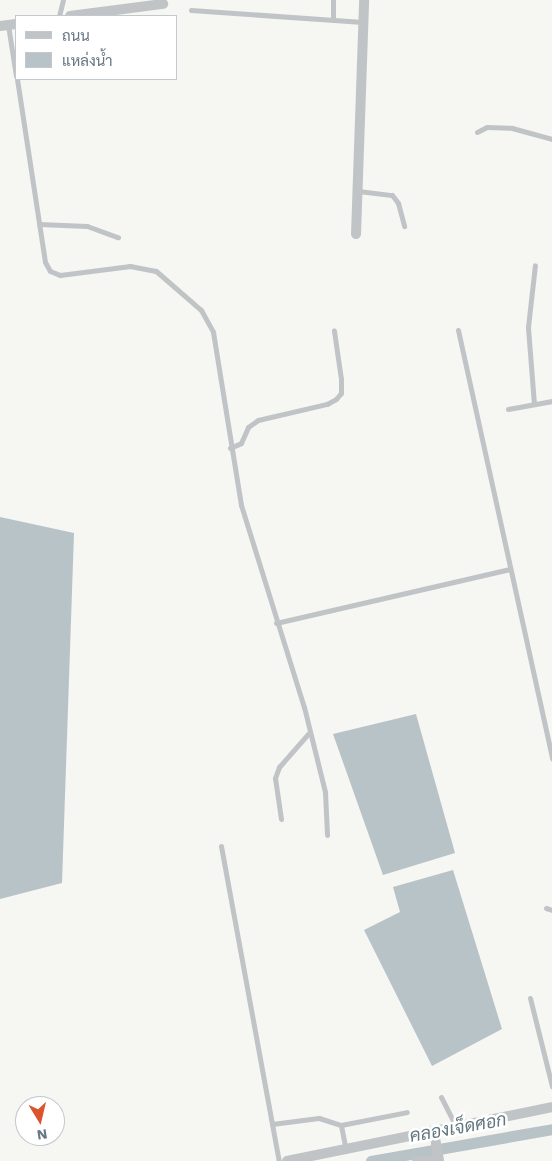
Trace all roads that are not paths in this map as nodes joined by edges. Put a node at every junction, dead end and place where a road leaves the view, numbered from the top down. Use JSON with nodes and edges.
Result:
{"nodes":[{"id":1,"x":63,"y":0,"type":"edge"},
{"id":2,"x":333,"y":0,"type":"edge"},
{"id":3,"x":364,"y":0,"type":"edge"},
{"id":4,"x":163,"y":4,"type":"dead end"},
{"id":5,"x":191,"y":10,"type":"dead end"},
{"id":6,"x":59,"y":15,"type":"edge"},
{"id":7,"x":82,"y":15,"type":"edge"},
{"id":8,"x":333,"y":20,"type":"junction"},
{"id":9,"x":363,"y":22,"type":"junction"},
{"id":10,"x":8,"y":25,"type":"edge"},
{"id":11,"x":15,"y":71,"type":"edge"},
{"id":12,"x":16,"y":80,"type":"edge"},
{"id":13,"x":477,"y":132,"type":"dead end"},
{"id":14,"x":552,"y":139,"type":"edge"},
{"id":15,"x":358,"y":191,"type":"junction"},
{"id":16,"x":39,"y":224,"type":"junction"},
{"id":17,"x":404,"y":226,"type":"dead end"},
{"id":18,"x":356,"y":234,"type":"dead end"},
{"id":19,"x":118,"y":237,"type":"dead end"},
{"id":20,"x":535,"y":265,"type":"dead end"},
{"id":21,"x":458,"y":330,"type":"dead end"},
{"id":22,"x":334,"y":331,"type":"dead end"},
{"id":23,"x":552,"y":401,"type":"edge"},
{"id":24,"x":534,"y":404,"type":"junction"},
{"id":25,"x":508,"y":409,"type":"dead end"},
{"id":26,"x":230,"y":448,"type":"junction"},
{"id":27,"x":510,"y":569,"type":"junction"},
{"id":28,"x":276,"y":623,"type":"junction"},
{"id":29,"x":308,"y":734,"type":"junction"},
{"id":30,"x":552,"y":758,"type":"edge"},
{"id":31,"x":281,"y":819,"type":"dead end"},
{"id":32,"x":327,"y":835,"type":"dead end"},
{"id":33,"x":221,"y":846,"type":"dead end"},
{"id":34,"x":530,"y":998,"type":"dead end"},
{"id":35,"x":552,"y":1086,"type":"edge"},
{"id":36,"x":441,"y":1097,"type":"dead end"},
{"id":37,"x":552,"y":1108,"type":"edge"},
{"id":38,"x":407,"y":1112,"type":"dead end"},
{"id":39,"x":272,"y":1124,"type":"junction"},
{"id":40,"x":340,"y":1125,"type":"junction"},
{"id":41,"x":456,"y":1128,"type":"junction"},
{"id":42,"x":434,"y":1133,"type":"junction"},
{"id":43,"x":346,"y":1151,"type":"junction"},
{"id":44,"x":439,"y":1158,"type":"edge"},
{"id":45,"x":279,"y":1161,"type":"edge"},
{"id":46,"x":292,"y":1161,"type":"edge"},
{"id":47,"x":417,"y":1161,"type":"edge"}],
"edges":[{"from":1,"to":6,"type":"lane"},
{"from":2,"to":8,"type":"lane"},
{"from":3,"to":9,"type":"street"},
{"from":4,"to":7,"type":"street"},
{"from":5,"to":8,"type":"lane"},
{"from":8,"to":9,"type":"lane"},
{"from":9,"to":15,"type":"street"},
{"from":10,"to":11,"type":"lane"},
{"from":12,"to":16,"type":"lane"},
{"from":13,"to":14,"type":"lane"},
{"from":15,"to":17,"type":"lane"},
{"from":15,"to":18,"type":"street"},
{"from":16,"to":19,"type":"lane"},
{"from":16,"to":26,"type":"lane"},
{"from":20,"to":24,"type":"lane"},
{"from":21,"to":27,"type":"lane"},
{"from":22,"to":26,"type":"lane"},
{"from":23,"to":24,"type":"lane"},
{"from":24,"to":25,"type":"lane"},
{"from":26,"to":28,"type":"lane"},
{"from":27,"to":28,"type":"lane"},
{"from":27,"to":30,"type":"lane"},
{"from":28,"to":29,"type":"lane"},
{"from":29,"to":31,"type":"lane"},
{"from":29,"to":32,"type":"lane"},
{"from":33,"to":39,"type":"lane"},
{"from":34,"to":35,"type":"lane"},
{"from":36,"to":41,"type":"lane"},
{"from":37,"to":41,"type":"street"},
{"from":38,"to":40,"type":"lane"},
{"from":39,"to":40,"type":"lane"},
{"from":39,"to":45,"type":"lane"},
{"from":40,"to":43,"type":"lane"},
{"from":41,"to":42,"type":"street"},
{"from":42,"to":43,"type":"street"},
{"from":42,"to":44,"type":"street"},
{"from":43,"to":46,"type":"street"},
{"from":44,"to":47,"type":"street"}]}
